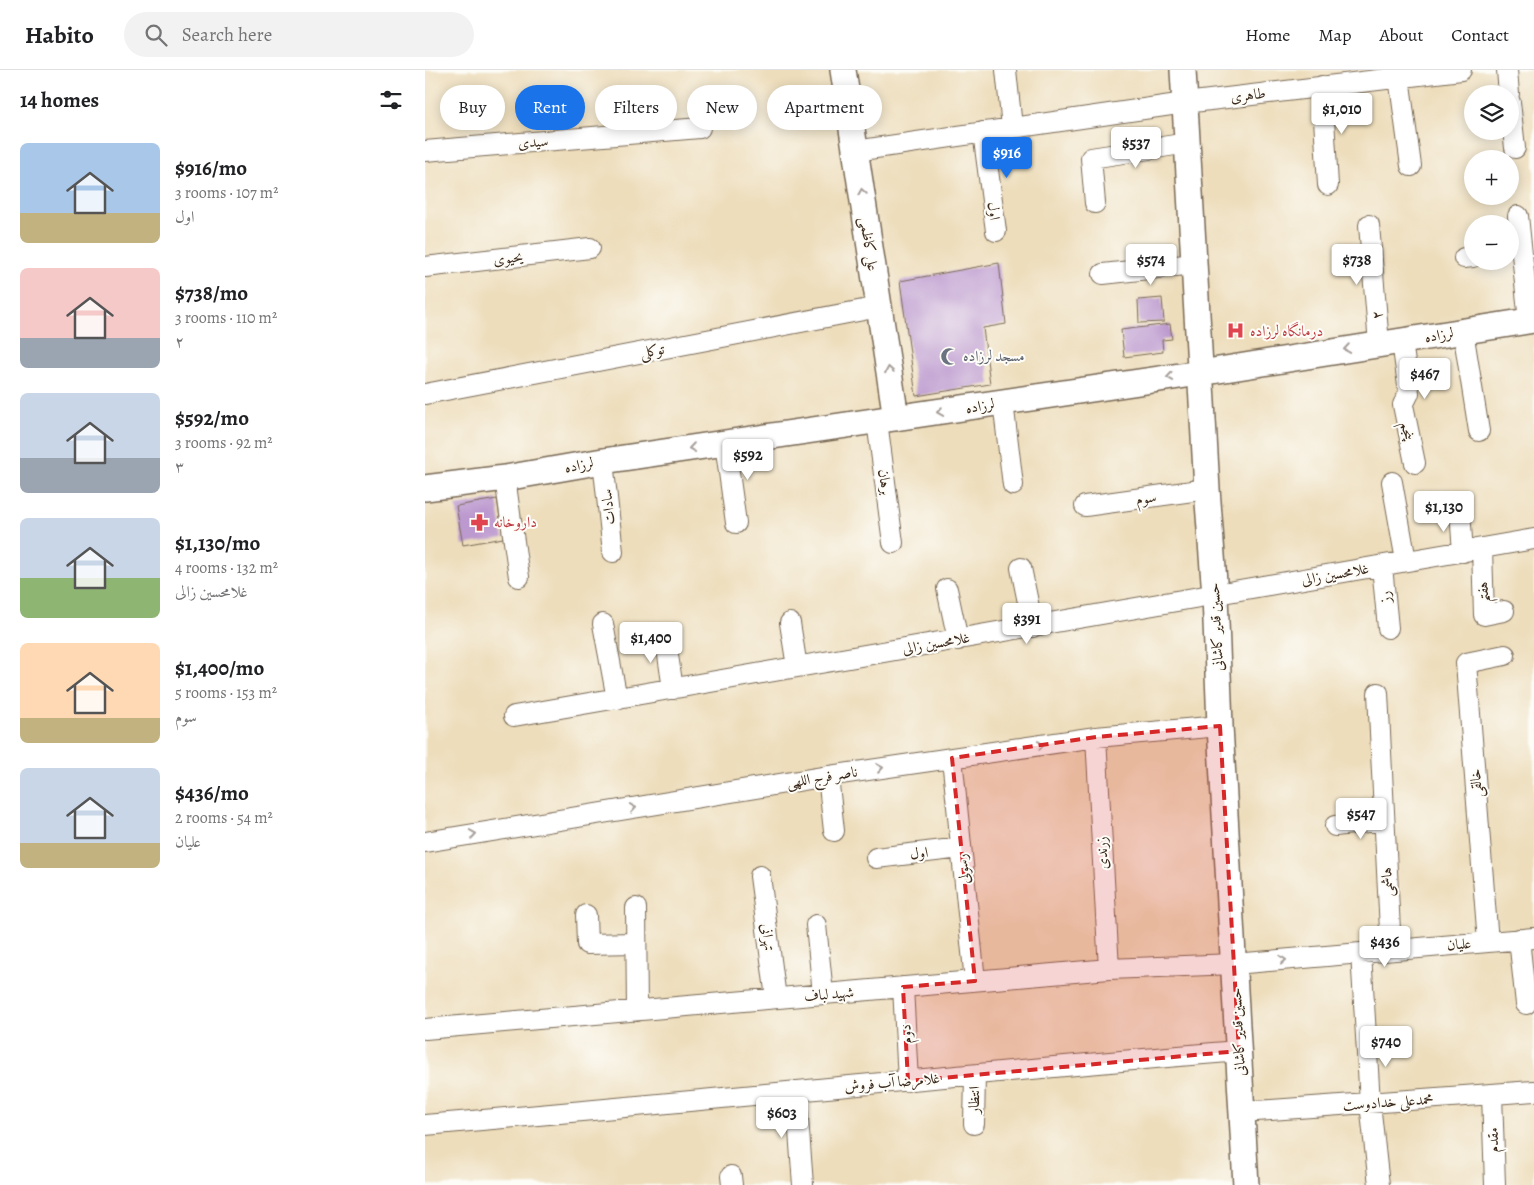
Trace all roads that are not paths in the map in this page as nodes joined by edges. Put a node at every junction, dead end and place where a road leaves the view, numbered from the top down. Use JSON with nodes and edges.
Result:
{"nodes":[{"id":1,"x":843,"y":70,"type":"edge"},
{"id":2,"x":1006,"y":70,"type":"edge"},
{"id":3,"x":1183,"y":70,"type":"edge"},
{"id":4,"x":1461,"y":70,"type":"edge"},
{"id":5,"x":1507,"y":70,"type":"edge"},
{"id":6,"x":1361,"y":76,"type":"edge"},
{"id":7,"x":1399,"y":77,"type":"junction"},
{"id":8,"x":1508,"y":85,"type":"edge"},
{"id":9,"x":1322,"y":86,"type":"junction"},
{"id":10,"x":1185,"y":103,"type":"junction"},
{"id":11,"x":1013,"y":128,"type":"junction"},
{"id":12,"x":687,"y":129,"type":"edge"},
{"id":13,"x":983,"y":132,"type":"junction"},
{"id":14,"x":1514,"y":140,"type":"edge"},
{"id":15,"x":1187,"y":143,"type":"junction"},
{"id":16,"x":1515,"y":148,"type":"dead end"},
{"id":17,"x":425,"y":151,"type":"edge"},
{"id":18,"x":855,"y":151,"type":"junction"},
{"id":19,"x":1411,"y":166,"type":"dead end"},
{"id":20,"x":1328,"y":185,"type":"dead end"},
{"id":21,"x":1095,"y":202,"type":"dead end"},
{"id":22,"x":1369,"y":225,"type":"dead end"},
{"id":23,"x":996,"y":231,"type":"dead end"},
{"id":24,"x":590,"y":248,"type":"dead end"},
{"id":25,"x":1194,"y":264,"type":"junction"},
{"id":26,"x":425,"y":267,"type":"edge"},
{"id":27,"x":1519,"y":267,"type":"edge"},
{"id":28,"x":1103,"y":274,"type":"dead end"},
{"id":29,"x":879,"y":307,"type":"junction"},
{"id":30,"x":1531,"y":321,"type":"edge"},
{"id":31,"x":1463,"y":331,"type":"junction"},
{"id":32,"x":1391,"y":342,"type":"junction"},
{"id":33,"x":1200,"y":373,"type":"junction"},
{"id":34,"x":425,"y":394,"type":"edge"},
{"id":35,"x":1003,"y":402,"type":"junction"},
{"id":36,"x":887,"y":420,"type":"junction"},
{"id":37,"x":1479,"y":431,"type":"dead end"},
{"id":38,"x":725,"y":443,"type":"junction"},
{"id":39,"x":603,"y":461,"type":"junction"},
{"id":40,"x":1415,"y":464,"type":"dead end"},
{"id":41,"x":505,"y":478,"type":"junction"},
{"id":42,"x":1392,"y":482,"type":"dead end"},
{"id":43,"x":1013,"y":486,"type":"dead end"},
{"id":44,"x":425,"y":488,"type":"edge"},
{"id":45,"x":1207,"y":489,"type":"junction"},
{"id":46,"x":1085,"y":506,"type":"dead end"},
{"id":47,"x":1460,"y":512,"type":"dead end"},
{"id":48,"x":736,"y":523,"type":"dead end"},
{"id":49,"x":1534,"y":539,"type":"edge"},
{"id":50,"x":893,"y":543,"type":"dead end"},
{"id":51,"x":1472,"y":550,"type":"junction"},
{"id":52,"x":613,"y":552,"type":"dead end"},
{"id":53,"x":1406,"y":561,"type":"junction"},
{"id":54,"x":1382,"y":566,"type":"junction"},
{"id":55,"x":1021,"y":568,"type":"dead end"},
{"id":56,"x":519,"y":577,"type":"dead end"},
{"id":57,"x":947,"y":589,"type":"dead end"},
{"id":58,"x":1215,"y":595,"type":"junction"},
{"id":59,"x":1504,"y":611,"type":"dead end"},
{"id":60,"x":790,"y":623,"type":"dead end"},
{"id":61,"x":603,"y":624,"type":"dead end"},
{"id":62,"x":1033,"y":626,"type":"junction"},
{"id":63,"x":1388,"y":628,"type":"dead end"},
{"id":64,"x":665,"y":635,"type":"dead end"},
{"id":65,"x":958,"y":640,"type":"junction"},
{"id":66,"x":1505,"y":655,"type":"dead end"},
{"id":67,"x":797,"y":667,"type":"junction"},
{"id":68,"x":673,"y":689,"type":"junction"},
{"id":69,"x":1378,"y":693,"type":"dead end"},
{"id":70,"x":617,"y":699,"type":"junction"},
{"id":71,"x":514,"y":716,"type":"dead end"},
{"id":72,"x":1221,"y":726,"type":"junction"},
{"id":73,"x":1096,"y":737,"type":"junction"},
{"id":74,"x":952,"y":758,"type":"junction"},
{"id":75,"x":828,"y":776,"type":"junction"},
{"id":76,"x":1384,"y":820,"type":"junction"},
{"id":77,"x":1335,"y":826,"type":"dead end"},
{"id":78,"x":834,"y":831,"type":"dead end"},
{"id":79,"x":425,"y":842,"type":"edge"},
{"id":80,"x":961,"y":848,"type":"junction"},
{"id":81,"x":876,"y":858,"type":"dead end"},
{"id":82,"x":760,"y":876,"type":"dead end"},
{"id":83,"x":636,"y":908,"type":"dead end"},
{"id":84,"x":586,"y":915,"type":"dead end"},
{"id":85,"x":815,"y":925,"type":"dead end"},
{"id":86,"x":1526,"y":938,"type":"edge"},
{"id":87,"x":1488,"y":942,"type":"junction"},
{"id":88,"x":636,"y":943,"type":"junction"},
{"id":89,"x":1391,"y":950,"type":"junction"},
{"id":90,"x":1361,"y":953,"type":"junction"},
{"id":91,"x":1234,"y":964,"type":"junction"},
{"id":92,"x":1109,"y":969,"type":"junction"},
{"id":93,"x":975,"y":981,"type":"junction"},
{"id":94,"x":903,"y":987,"type":"junction"},
{"id":95,"x":823,"y":994,"type":"junction"},
{"id":96,"x":776,"y":998,"type":"junction"},
{"id":97,"x":1525,"y":1004,"type":"dead end"},
{"id":98,"x":637,"y":1010,"type":"junction"},
{"id":99,"x":425,"y":1029,"type":"edge"},
{"id":100,"x":1239,"y":1051,"type":"junction"},
{"id":101,"x":975,"y":1075,"type":"junction"},
{"id":102,"x":909,"y":1081,"type":"junction"},
{"id":103,"x":796,"y":1091,"type":"junction"},
{"id":104,"x":1534,"y":1091,"type":"edge"},
{"id":105,"x":1491,"y":1094,"type":"junction"},
{"id":106,"x":1371,"y":1103,"type":"junction"},
{"id":107,"x":1242,"y":1112,"type":"junction"},
{"id":108,"x":974,"y":1124,"type":"dead end"},
{"id":109,"x":425,"y":1125,"type":"edge"},
{"id":110,"x":803,"y":1185,"type":"edge"},
{"id":111,"x":1246,"y":1185,"type":"edge"},
{"id":112,"x":1379,"y":1185,"type":"edge"},
{"id":113,"x":1495,"y":1185,"type":"edge"}],
"edges":[{"from":1,"to":18,"type":"street","name":"علی کاظمی"},
{"from":2,"to":11,"type":"street"},
{"from":3,"to":10,"type":"street","name":"حسین قدیر کاشانی"},
{"from":4,"to":7,"type":"street","name":"طاهری"},
{"from":5,"to":8,"type":"street"},
{"from":6,"to":7,"type":"street","name":"طاهری"},
{"from":6,"to":9,"type":"street","name":"طاهری"},
{"from":7,"to":19,"type":"street"},
{"from":9,"to":10,"type":"street","name":"طاهری"},
{"from":9,"to":20,"type":"street"},
{"from":10,"to":11,"type":"street","name":"طاهری"},
{"from":10,"to":15,"type":"street","name":"حسین قدیر کاشانی"},
{"from":11,"to":13,"type":"street","name":"طاهری"},
{"from":12,"to":17,"type":"street","name":"سیدی"},
{"from":13,"to":18,"type":"street","name":"طاهری"},
{"from":13,"to":23,"type":"street","name":"اول"},
{"from":14,"to":16,"type":"street"},
{"from":15,"to":21,"type":"street"},
{"from":15,"to":25,"type":"street","name":"حسین قدیر کاشانی"},
{"from":29,"to":18,"type":"street","name":"علی کاظمی","one_way":true},
{"from":22,"to":32,"type":"street","name":"۲"},
{"from":24,"to":26,"type":"street","name":"یحیوی"},
{"from":25,"to":28,"type":"street"},
{"from":25,"to":33,"type":"street","name":"حسین قدیر کاشانی"},
{"from":27,"to":30,"type":"street"},
{"from":29,"to":34,"type":"street","name":"توکلی"},
{"from":36,"to":29,"type":"street","name":"علی کاظمی","one_way":true},
{"from":30,"to":31,"type":"street","name":"لرزاده"},
{"from":31,"to":32,"type":"street","name":"لرزاده"},
{"from":31,"to":37,"type":"street"},
{"from":32,"to":33,"type":"street","name":"لرزاده","one_way":true},
{"from":32,"to":40,"type":"street","name":"پنجم"},
{"from":33,"to":35,"type":"street","name":"لرزاده","one_way":true},
{"from":33,"to":45,"type":"street","name":"حسین قدیر کاشانی"},
{"from":35,"to":36,"type":"street","name":"لرزاده","one_way":true},
{"from":35,"to":43,"type":"street"},
{"from":36,"to":38,"type":"street","name":"لرزاده"},
{"from":36,"to":50,"type":"street","name":"برهان"},
{"from":38,"to":39,"type":"street","name":"لرزاده","one_way":true},
{"from":38,"to":48,"type":"street"},
{"from":39,"to":41,"type":"street","name":"لرزاده"},
{"from":39,"to":52,"type":"street","name":"سادات"},
{"from":41,"to":44,"type":"street","name":"لرزاده"},
{"from":41,"to":56,"type":"street"},
{"from":42,"to":53,"type":"street"},
{"from":45,"to":46,"type":"street","name":"سوم"},
{"from":45,"to":58,"type":"street","name":"حسین قدیر کاشانی"},
{"from":47,"to":51,"type":"street"},
{"from":49,"to":51,"type":"street","name":"غلامحسین زالی"},
{"from":51,"to":53,"type":"street","name":"غلامحسین زالی"},
{"from":51,"to":59,"type":"street","name":"هفتم"},
{"from":53,"to":54,"type":"street","name":"غلامحسین زالی"},
{"from":54,"to":58,"type":"street","name":"غلامحسین زالی"},
{"from":54,"to":63,"type":"street","name":"رز"},
{"from":55,"to":62,"type":"street"},
{"from":57,"to":65,"type":"street"},
{"from":58,"to":62,"type":"street","name":"غلامحسین زالی"},
{"from":58,"to":72,"type":"street","name":"حسین قدیر کاشانی"},
{"from":60,"to":67,"type":"street"},
{"from":61,"to":70,"type":"street"},
{"from":62,"to":65,"type":"street","name":"غلامحسین زالی"},
{"from":64,"to":68,"type":"street"},
{"from":65,"to":67,"type":"street","name":"غلامحسین زالی"},
{"from":66,"to":87,"type":"street","name":"خالقی"},
{"from":67,"to":68,"type":"street","name":"غلامحسین زالی"},
{"from":68,"to":70,"type":"street","name":"غلامحسین زالی"},
{"from":69,"to":76,"type":"street","name":"هاشمی"},
{"from":70,"to":71,"type":"street","name":"غلامحسین زالی"},
{"from":72,"to":73,"type":"street","name":"ناصر فرج اللهی"},
{"from":72,"to":91,"type":"street","name":"حسین قدیر کاشانی"},
{"from":74,"to":73,"type":"street","name":"ناصر فرج اللهی","one_way":true},
{"from":73,"to":92,"type":"street","name":"زرندی"},
{"from":75,"to":74,"type":"street","name":"ناصر فرج اللهی","one_way":true},
{"from":74,"to":80,"type":"street","name":"رسولی"},
{"from":75,"to":78,"type":"street"},
{"from":79,"to":75,"type":"street","name":"ناصر فرج اللهی","one_way":true},
{"from":76,"to":77,"type":"street"},
{"from":76,"to":89,"type":"street","name":"هاشمی"},
{"from":80,"to":81,"type":"street","name":"اول"},
{"from":80,"to":93,"type":"street","name":"رسولی"},
{"from":82,"to":96,"type":"street","name":"تهرانی"},
{"from":83,"to":88,"type":"street"},
{"from":84,"to":88,"type":"street"},
{"from":85,"to":95,"type":"street"},
{"from":86,"to":87,"type":"street","name":"علیان"},
{"from":86,"to":97,"type":"street"},
{"from":87,"to":89,"type":"street","name":"علیان"},
{"from":88,"to":98,"type":"street"},
{"from":89,"to":90,"type":"street","name":"علیان"},
{"from":91,"to":90,"type":"street","name":"علیان","one_way":true},
{"from":90,"to":106,"type":"street"},
{"from":91,"to":92,"type":"street","name":"شهید لباف"},
{"from":91,"to":100,"type":"street","name":"حسین قدیر کاشانی"},
{"from":92,"to":93,"type":"street","name":"شهید لباف"},
{"from":93,"to":94,"type":"street","name":"شهید لباف"},
{"from":94,"to":95,"type":"street","name":"شهید لباف"},
{"from":94,"to":102,"type":"street","name":"دوم"},
{"from":95,"to":96,"type":"street","name":"شهید لباف"},
{"from":96,"to":98,"type":"street","name":"شهید لباف"},
{"from":98,"to":99,"type":"street","name":"شهید لباف"},
{"from":100,"to":101,"type":"street","name":"غلامرضا آب فروش"},
{"from":100,"to":107,"type":"street","name":"حسین قدیر کاشانی"},
{"from":101,"to":102,"type":"street","name":"غلامرضا آب فروش"},
{"from":101,"to":108,"type":"street","name":"انتظار"},
{"from":102,"to":103,"type":"street","name":"غلامرضا آب فروش"},
{"from":103,"to":109,"type":"street","name":"غلامرضا آب فروش"},
{"from":103,"to":110,"type":"street"},
{"from":104,"to":105,"type":"street","name":"محمدعلی خدادوست"},
{"from":105,"to":106,"type":"street","name":"محمدعلی خدادوست"},
{"from":105,"to":113,"type":"street","name":"مقدم"},
{"from":106,"to":107,"type":"street","name":"محمدعلی خدادوست"},
{"from":106,"to":112,"type":"street"},
{"from":107,"to":111,"type":"street","name":"حسین قدیر کاشانی"}]}
